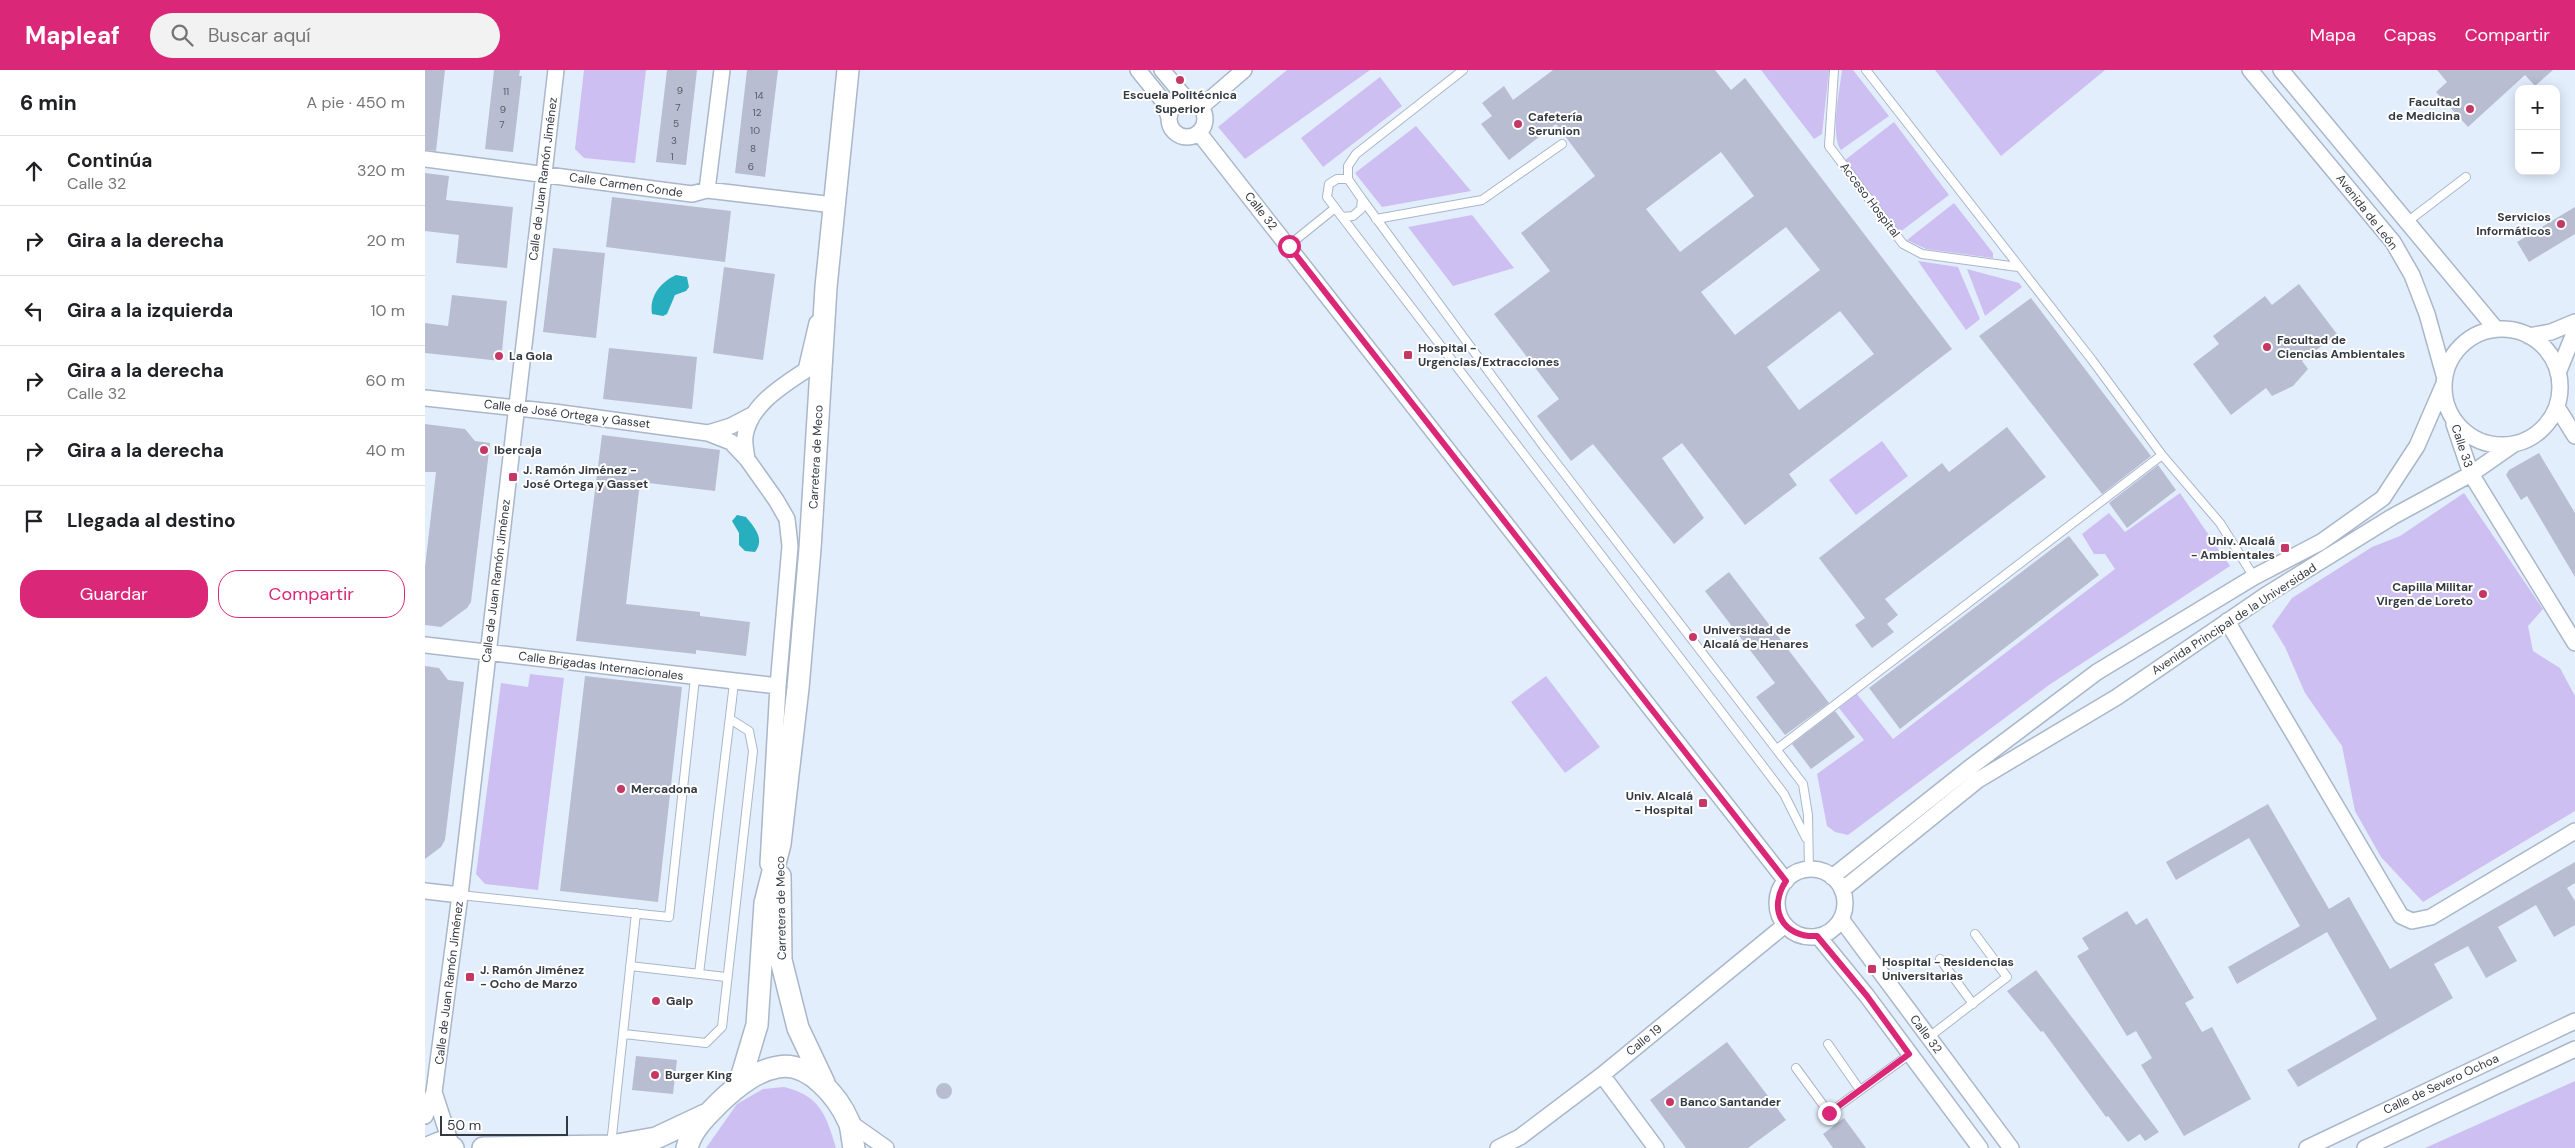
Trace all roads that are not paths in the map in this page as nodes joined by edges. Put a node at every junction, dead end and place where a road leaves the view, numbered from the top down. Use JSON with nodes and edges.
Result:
{"nodes":[{"id":1,"x":556,"y":70,"type":"edge"},
{"id":2,"x":722,"y":70,"type":"edge"},
{"id":3,"x":848,"y":70,"type":"edge"},
{"id":4,"x":1138,"y":70,"type":"edge"},
{"id":5,"x":1163,"y":70,"type":"edge"},
{"id":6,"x":1244,"y":70,"type":"edge"},
{"id":7,"x":1463,"y":70,"type":"edge"},
{"id":8,"x":1834,"y":70,"type":"edge"},
{"id":9,"x":1866,"y":70,"type":"edge"},
{"id":10,"x":2250,"y":70,"type":"edge"},
{"id":11,"x":2281,"y":70,"type":"edge"},
{"id":12,"x":1194,"y":104,"type":"junction"},
{"id":13,"x":1169,"y":117,"type":"junction"},
{"id":14,"x":1199,"y":133,"type":"junction"},
{"id":15,"x":1562,"y":144,"type":"dead end"},
{"id":16,"x":425,"y":159,"type":"edge"},
{"id":17,"x":544,"y":173,"type":"junction"},
{"id":18,"x":2466,"y":176,"type":"dead end"},
{"id":19,"x":1348,"y":179,"type":"junction"},
{"id":20,"x":707,"y":190,"type":"junction"},
{"id":21,"x":1362,"y":199,"type":"junction"},
{"id":22,"x":834,"y":205,"type":"junction"},
{"id":23,"x":1335,"y":208,"type":"junction"},
{"id":24,"x":1343,"y":217,"type":"junction"},
{"id":25,"x":1376,"y":219,"type":"junction"},
{"id":26,"x":2407,"y":222,"type":"junction"},
{"id":27,"x":1289,"y":246,"type":"junction"},
{"id":28,"x":2018,"y":267,"type":"junction"},
{"id":29,"x":826,"y":287,"type":"junction"},
{"id":30,"x":2575,"y":322,"type":"edge"},
{"id":31,"x":2497,"y":329,"type":"junction"},
{"id":32,"x":2575,"y":331,"type":"edge"},
{"id":33,"x":2529,"y":336,"type":"junction"},
{"id":34,"x":2559,"y":373,"type":"junction"},
{"id":35,"x":2444,"y":381,"type":"junction"},
{"id":36,"x":425,"y":398,"type":"edge"},
{"id":37,"x":517,"y":407,"type":"junction"},
{"id":38,"x":2557,"y":407,"type":"junction"},
{"id":39,"x":753,"y":414,"type":"junction"},
{"id":40,"x":2453,"y":419,"type":"junction"},
{"id":41,"x":708,"y":433,"type":"junction"},
{"id":42,"x":2575,"y":436,"type":"edge"},
{"id":43,"x":2514,"y":444,"type":"junction"},
{"id":44,"x":2162,"y":456,"type":"junction"},
{"id":45,"x":747,"y":460,"type":"junction"},
{"id":46,"x":2471,"y":474,"type":"junction"},
{"id":47,"x":2254,"y":577,"type":"junction"},
{"id":48,"x":2227,"y":621,"type":"junction"},
{"id":49,"x":2575,"y":643,"type":"edge"},
{"id":50,"x":425,"y":645,"type":"edge"},
{"id":51,"x":488,"y":652,"type":"junction"},
{"id":52,"x":695,"y":678,"type":"junction"},
{"id":53,"x":734,"y":683,"type":"junction"},
{"id":54,"x":778,"y":686,"type":"junction"},
{"id":55,"x":730,"y":720,"type":"junction"},
{"id":56,"x":1777,"y":749,"type":"junction"},
{"id":57,"x":2575,"y":831,"type":"edge"},
{"id":58,"x":1807,"y":840,"type":"junction"},
{"id":59,"x":780,"y":844,"type":"junction"},
{"id":60,"x":1809,"y":870,"type":"junction"},
{"id":61,"x":1832,"y":877,"type":"junction"},
{"id":62,"x":1786,"y":881,"type":"junction"},
{"id":63,"x":1842,"y":890,"type":"junction"},
{"id":64,"x":425,"y":891,"type":"edge"},
{"id":65,"x":460,"y":895,"type":"junction"},
{"id":66,"x":765,"y":903,"type":"junction"},
{"id":67,"x":636,"y":913,"type":"junction"},
{"id":68,"x":1841,"y":919,"type":"junction"},
{"id":69,"x":1785,"y":925,"type":"junction"},
{"id":70,"x":1975,"y":934,"type":"dead end"},
{"id":71,"x":1817,"y":936,"type":"junction"},
{"id":72,"x":1940,"y":959,"type":"dead end"},
{"id":73,"x":631,"y":966,"type":"junction"},
{"id":74,"x":699,"y":974,"type":"junction"},
{"id":75,"x":726,"y":978,"type":"junction"},
{"id":76,"x":1973,"y":1004,"type":"junction"},
{"id":77,"x":2575,"y":1020,"type":"edge"},
{"id":78,"x":624,"y":1034,"type":"junction"},
{"id":79,"x":1929,"y":1038,"type":"junction"},
{"id":80,"x":1828,"y":1044,"type":"dead end"},
{"id":81,"x":2575,"y":1049,"type":"edge"},
{"id":82,"x":1909,"y":1054,"type":"junction"},
{"id":83,"x":1796,"y":1068,"type":"dead end"},
{"id":84,"x":1602,"y":1075,"type":"junction"},
{"id":85,"x":824,"y":1084,"type":"junction"},
{"id":86,"x":739,"y":1085,"type":"junction"},
{"id":87,"x":1860,"y":1090,"type":"junction"},
{"id":88,"x":434,"y":1092,"type":"junction"},
{"id":89,"x":707,"y":1114,"type":"junction"},
{"id":90,"x":425,"y":1116,"type":"edge"},
{"id":91,"x":849,"y":1122,"type":"junction"},
{"id":92,"x":425,"y":1143,"type":"edge"},
{"id":93,"x":611,"y":1146,"type":"junction"},
{"id":94,"x":452,"y":1147,"type":"edge"},
{"id":95,"x":427,"y":1148,"type":"edge"},
{"id":96,"x":483,"y":1148,"type":"edge"},
{"id":97,"x":687,"y":1148,"type":"edge"},
{"id":98,"x":854,"y":1148,"type":"edge"},
{"id":99,"x":886,"y":1148,"type":"edge"},
{"id":100,"x":1498,"y":1148,"type":"edge"},
{"id":101,"x":1656,"y":1148,"type":"edge"},
{"id":102,"x":1980,"y":1148,"type":"edge"},
{"id":103,"x":2011,"y":1148,"type":"edge"},
{"id":104,"x":2307,"y":1148,"type":"edge"},
{"id":105,"x":2365,"y":1148,"type":"edge"}],
"edges":[{"from":1,"to":17,"type":"street","name":"Calle de Juan Ramón Jiménez"},
{"from":2,"to":20,"type":"street"},
{"from":3,"to":22,"type":"street","name":"Carretera de Meco"},
{"from":4,"to":13,"type":"street"},
{"from":5,"to":12,"type":"street"},
{"from":6,"to":12,"type":"street"},
{"from":7,"to":19,"type":"lane"},
{"from":8,"to":28,"type":"lane","name":"Acceso Hospital"},
{"from":9,"to":28,"type":"lane"},
{"from":10,"to":35,"type":"street","name":"Avenida de León"},
{"from":11,"to":26,"type":"street","name":"Avenida de León"},
{"from":12,"to":13,"type":"street"},
{"from":12,"to":14,"type":"street"},
{"from":13,"to":14,"type":"street"},
{"from":14,"to":27,"type":"street","name":"Calle 32"},
{"from":15,"to":25,"type":"lane"},
{"from":16,"to":17,"type":"street","name":"Calle Carmen Conde"},
{"from":17,"to":20,"type":"street","name":"Calle Carmen Conde"},
{"from":17,"to":37,"type":"street","name":"Calle de Juan Ramón Jiménez"},
{"from":18,"to":26,"type":"lane"},
{"from":19,"to":21,"type":"lane"},
{"from":19,"to":23,"type":"lane"},
{"from":20,"to":22,"type":"street","name":"Calle Carmen Conde"},
{"from":21,"to":24,"type":"lane"},
{"from":21,"to":25,"type":"lane"},
{"from":22,"to":29,"type":"street","name":"Carretera de Meco"},
{"from":23,"to":24,"type":"lane"},
{"from":23,"to":27,"type":"lane"},
{"from":24,"to":58,"type":"lane"},
{"from":25,"to":56,"type":"lane"},
{"from":26,"to":31,"type":"street","name":"Avenida de León"},
{"from":27,"to":62,"type":"street","name":"Calle 32"},
{"from":28,"to":44,"type":"lane"},
{"from":29,"to":39,"type":"street"},
{"from":29,"to":59,"type":"street","name":"Carretera de Meco"},
{"from":30,"to":33,"type":"street"},
{"from":31,"to":33,"type":"street"},
{"from":31,"to":35,"type":"street"},
{"from":32,"to":34,"type":"street"},
{"from":33,"to":34,"type":"street"},
{"from":34,"to":38,"type":"street"},
{"from":35,"to":40,"type":"street"},
{"from":35,"to":47,"type":"street","name":"Avenida Principal de la Universidad"},
{"from":36,"to":37,"type":"street","name":"Calle de José Ortega y Gasset"},
{"from":37,"to":41,"type":"street","name":"Calle de José Ortega y Gasset"},
{"from":37,"to":51,"type":"street","name":"Calle de Juan Ramón Jiménez"},
{"from":38,"to":42,"type":"street"},
{"from":38,"to":43,"type":"street"},
{"from":39,"to":41,"type":"street"},
{"from":39,"to":45,"type":"street"},
{"from":40,"to":43,"type":"street"},
{"from":40,"to":46,"type":"street","name":"Calle 33"},
{"from":41,"to":45,"type":"street"},
{"from":43,"to":46,"type":"street"},
{"from":44,"to":47,"type":"lane"},
{"from":44,"to":56,"type":"lane"},
{"from":45,"to":54,"type":"street"},
{"from":46,"to":48,"type":"street","name":"Avenida Principal de la Universidad"},
{"from":46,"to":49,"type":"street"},
{"from":47,"to":61,"type":"street","name":"Avenida Principal de la Universidad"},
{"from":48,"to":57,"type":"street"},
{"from":48,"to":63,"type":"street","name":"Avenida Principal de la Universidad"},
{"from":50,"to":51,"type":"street","name":"Calle Brigadas Internacionales"},
{"from":51,"to":52,"type":"street","name":"Calle Brigadas Internacionales"},
{"from":51,"to":65,"type":"street","name":"Calle de Juan Ramón Jiménez"},
{"from":52,"to":53,"type":"street","name":"Calle Brigadas Internacionales"},
{"from":52,"to":67,"type":"lane"},
{"from":53,"to":54,"type":"street","name":"Calle Brigadas Internacionales"},
{"from":53,"to":55,"type":"lane"},
{"from":54,"to":66,"type":"street"},
{"from":55,"to":74,"type":"lane"},
{"from":55,"to":75,"type":"lane"},
{"from":56,"to":58,"type":"lane"},
{"from":58,"to":60,"type":"lane"},
{"from":59,"to":66,"type":"street","name":"Carretera de Meco"},
{"from":59,"to":85,"type":"street","name":"Carretera de Meco"},
{"from":60,"to":61,"type":"street"},
{"from":60,"to":62,"type":"street"},
{"from":61,"to":63,"type":"street"},
{"from":62,"to":69,"type":"street"},
{"from":63,"to":68,"type":"street"},
{"from":64,"to":65,"type":"street"},
{"from":65,"to":67,"type":"lane"},
{"from":65,"to":88,"type":"street","name":"Calle de Juan Ramón Jiménez"},
{"from":66,"to":86,"type":"street","name":"Carretera de Meco"},
{"from":67,"to":73,"type":"lane"},
{"from":68,"to":71,"type":"street"},
{"from":68,"to":79,"type":"street","name":"Calle 32"},
{"from":69,"to":71,"type":"street"},
{"from":69,"to":84,"type":"street","name":"Calle 19"},
{"from":70,"to":76,"type":"lane"},
{"from":71,"to":82,"type":"street","name":"Calle 32"},
{"from":72,"to":76,"type":"lane"},
{"from":73,"to":74,"type":"lane"},
{"from":73,"to":78,"type":"lane"},
{"from":74,"to":75,"type":"lane"},
{"from":75,"to":78,"type":"lane"},
{"from":76,"to":79,"type":"lane"},
{"from":77,"to":104,"type":"street","name":"Calle de Severo Ochoa"},
{"from":78,"to":93,"type":"lane"},
{"from":79,"to":103,"type":"street","name":"Calle 32"},
{"from":80,"to":87,"type":"lane"},
{"from":81,"to":105,"type":"street"},
{"from":82,"to":87,"type":"lane"},
{"from":82,"to":102,"type":"street","name":"Calle 32"},
{"from":83,"to":87,"type":"lane"},
{"from":84,"to":100,"type":"street","name":"Calle 19"},
{"from":84,"to":101,"type":"street"},
{"from":85,"to":86,"type":"street"},
{"from":85,"to":91,"type":"street","name":"Carretera de Meco"},
{"from":86,"to":89,"type":"street"},
{"from":88,"to":90,"type":"street","name":"Calle de Juan Ramón Jiménez"},
{"from":88,"to":94,"type":"street","name":"Calle de Juan Ramón Jiménez"},
{"from":89,"to":93,"type":"street"},
{"from":89,"to":97,"type":"street"},
{"from":91,"to":98,"type":"street"},
{"from":91,"to":99,"type":"street"},
{"from":92,"to":95,"type":"street"},
{"from":93,"to":96,"type":"street"},
{"from":94,"to":95,"type":"street"}]}
